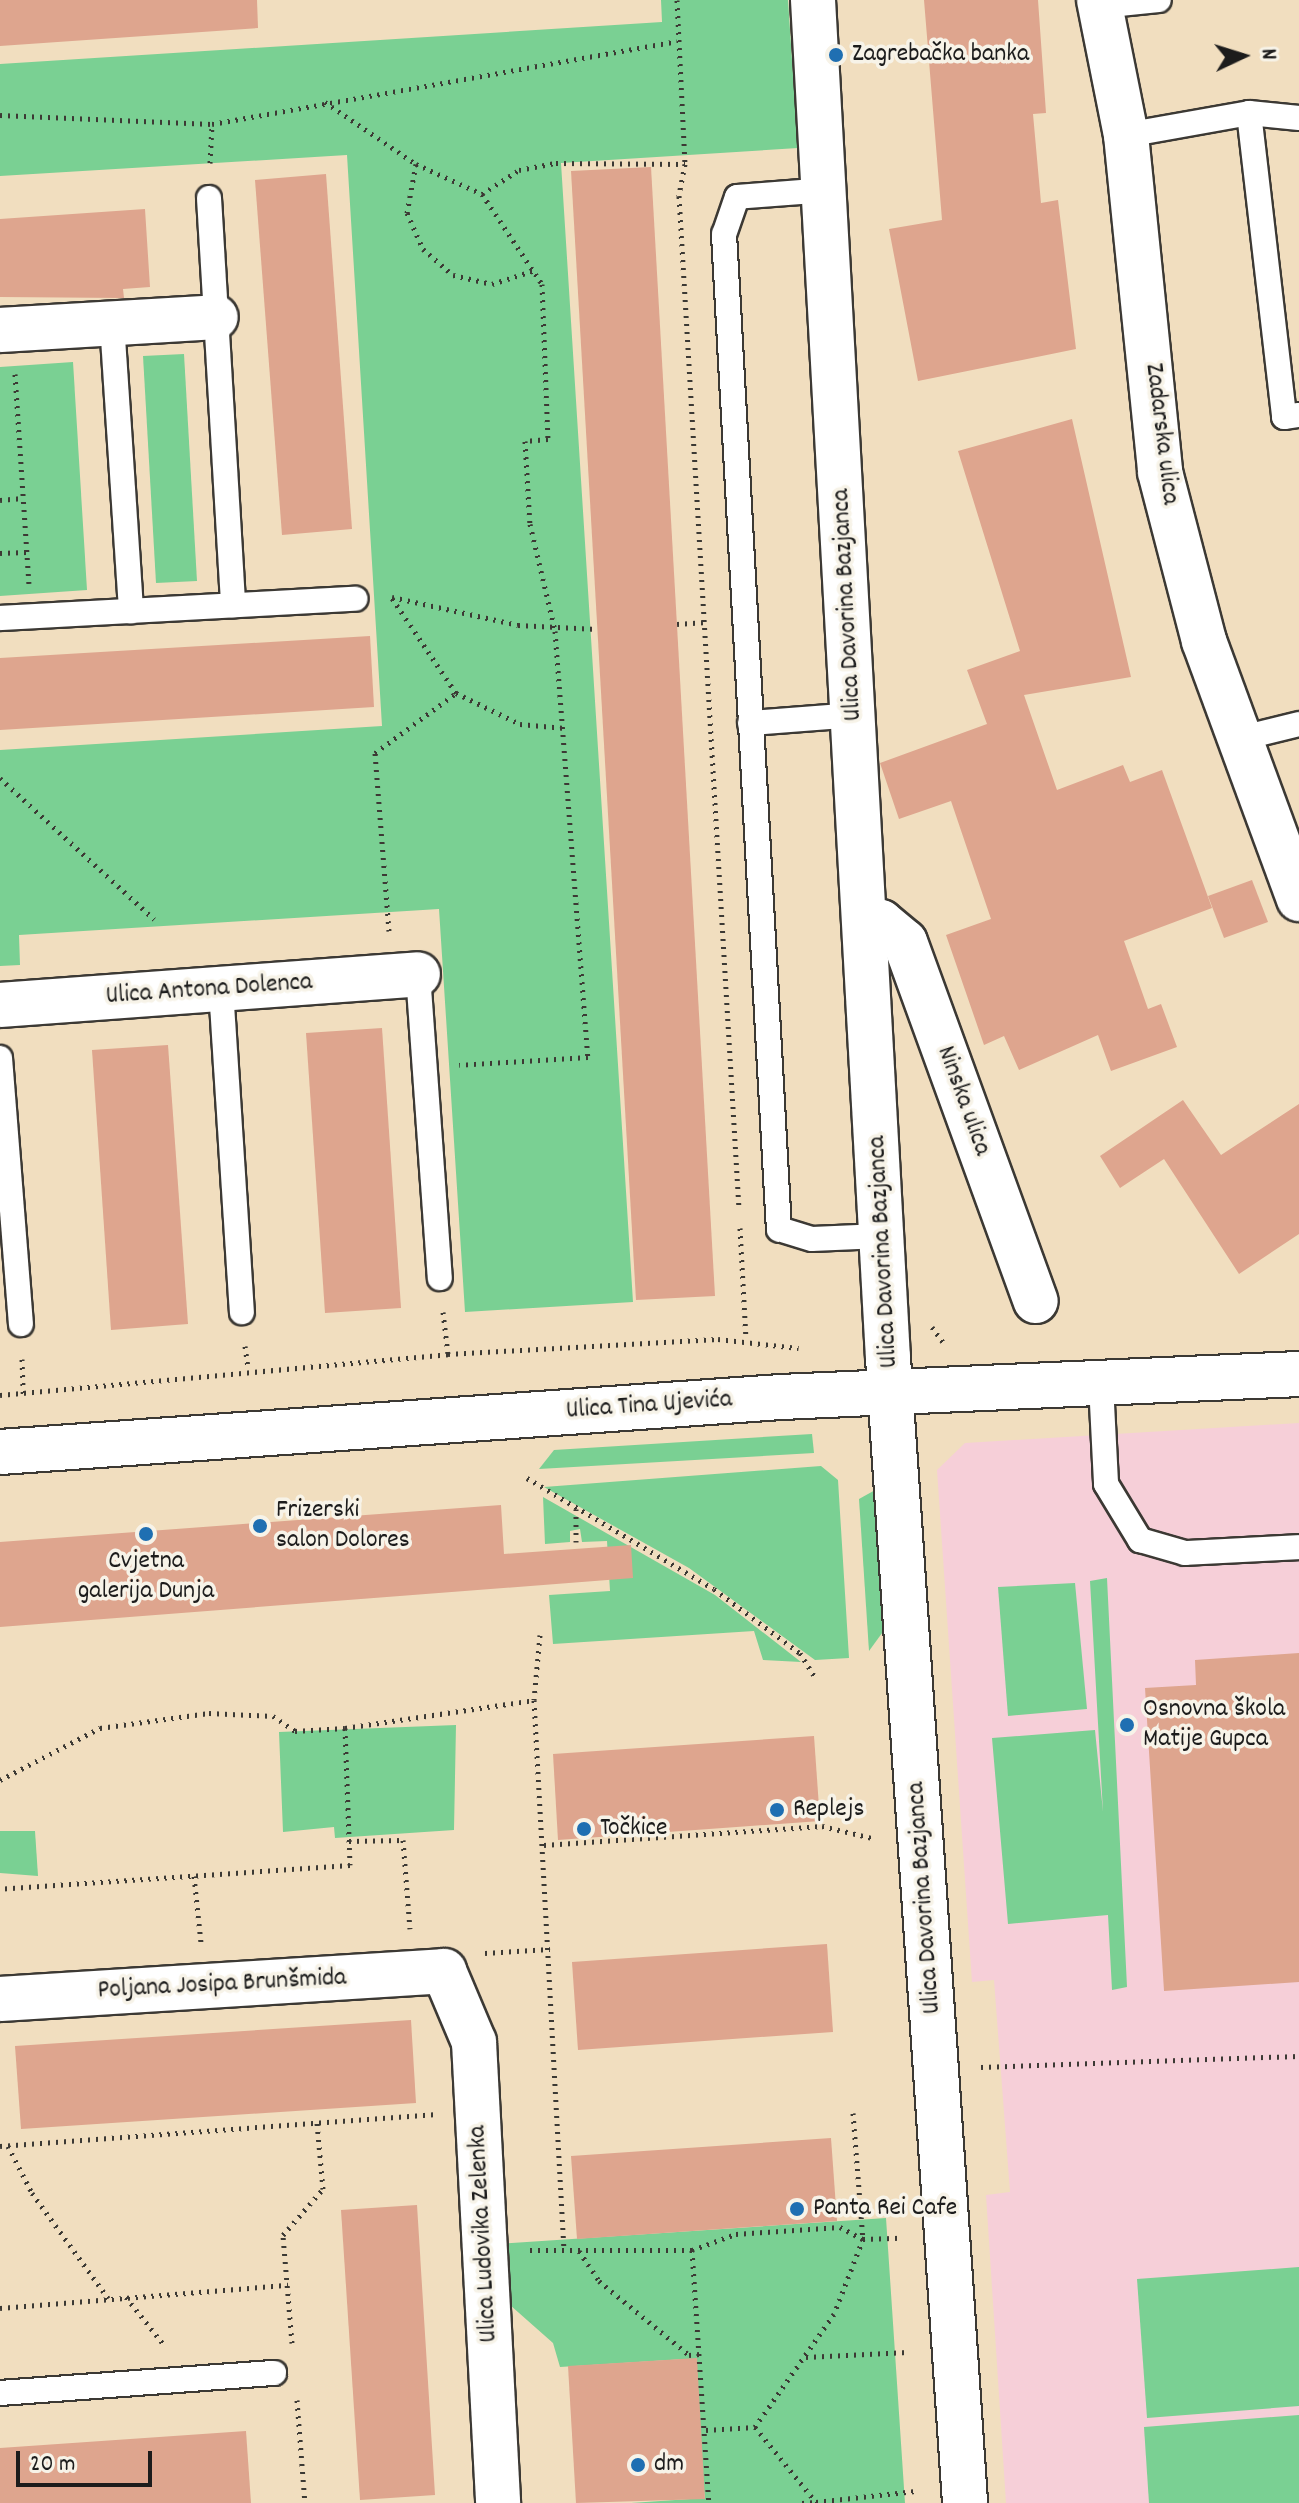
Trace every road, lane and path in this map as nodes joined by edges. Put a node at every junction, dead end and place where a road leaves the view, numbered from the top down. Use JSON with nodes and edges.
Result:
{"nodes":[{"id":1,"x":677,"y":0,"type":"edge"},
{"id":2,"x":813,"y":0,"type":"edge"},
{"id":3,"x":1159,"y":0,"type":"edge"},
{"id":4,"x":1099,"y":3,"type":"edge"},
{"id":5,"x":677,"y":41,"type":"junction"},
{"id":6,"x":325,"y":102,"type":"junction"},
{"id":7,"x":1249,"y":113,"type":"junction"},
{"id":8,"x":0,"y":115,"type":"edge"},
{"id":9,"x":1299,"y":118,"type":"edge"},
{"id":10,"x":1126,"y":135,"type":"junction"},
{"id":11,"x":416,"y":164,"type":"junction"},
{"id":12,"x":685,"y":164,"type":"junction"},
{"id":13,"x":827,"y":190,"type":"junction"},
{"id":14,"x":482,"y":194,"type":"junction"},
{"id":15,"x":209,"y":198,"type":"dead end"},
{"id":16,"x":535,"y":270,"type":"junction"},
{"id":17,"x":216,"y":317,"type":"junction"},
{"id":18,"x":112,"y":323,"type":"junction"},
{"id":19,"x":6,"y":330,"type":"edge"},
{"id":20,"x":1299,"y":415,"type":"edge"},
{"id":21,"x":23,"y":498,"type":"junction"},
{"id":22,"x":0,"y":500,"type":"edge"},
{"id":23,"x":27,"y":552,"type":"junction"},
{"id":24,"x":0,"y":553,"type":"edge"},
{"id":25,"x":391,"y":597,"type":"junction"},
{"id":26,"x":355,"y":599,"type":"joint"},
{"id":27,"x":233,"y":605,"type":"junction"},
{"id":28,"x":131,"y":611,"type":"junction"},
{"id":29,"x":31,"y":617,"type":"junction"},
{"id":30,"x":0,"y":618,"type":"edge"},
{"id":31,"x":703,"y":622,"type":"junction"},
{"id":32,"x":677,"y":624,"type":"dead end"},
{"id":33,"x":597,"y":629,"type":"dead end"},
{"id":34,"x":555,"y":631,"type":"junction"},
{"id":35,"x":456,"y":693,"type":"junction"},
{"id":36,"x":853,"y":715,"type":"junction"},
{"id":37,"x":750,"y":723,"type":"junction"},
{"id":38,"x":1299,"y":724,"type":"edge"},
{"id":39,"x":565,"y":728,"type":"junction"},
{"id":40,"x":1238,"y":739,"type":"junction"},
{"id":41,"x":0,"y":778,"type":"edge"},
{"id":42,"x":1299,"y":899,"type":"edge"},
{"id":43,"x":154,"y":919,"type":"dead end"},
{"id":44,"x":868,"y":922,"type":"junction"},
{"id":45,"x":405,"y":975,"type":"junction"},
{"id":46,"x":221,"y":989,"type":"junction"},
{"id":47,"x":0,"y":1005,"type":"edge"},
{"id":48,"x":0,"y":1058,"type":"edge"},
{"id":49,"x":425,"y":1067,"type":"junction"},
{"id":50,"x":881,"y":1236,"type":"junction"},
{"id":51,"x":440,"y":1278,"type":"dead end"},
{"id":52,"x":1036,"y":1301,"type":"dead end"},
{"id":53,"x":242,"y":1312,"type":"dead end"},
{"id":54,"x":21,"y":1324,"type":"dead end"},
{"id":55,"x":1299,"y":1374,"type":"edge"},
{"id":56,"x":1101,"y":1384,"type":"junction"},
{"id":57,"x":893,"y":1394,"type":"junction"},
{"id":58,"x":0,"y":1395,"type":"edge"},
{"id":59,"x":0,"y":1452,"type":"edge"},
{"id":60,"x":527,"y":1478,"type":"dead end"},
{"id":61,"x":576,"y":1509,"type":"junction"},
{"id":62,"x":576,"y":1542,"type":"dead end"},
{"id":63,"x":1299,"y":1547,"type":"edge"},
{"id":64,"x":540,"y":1635,"type":"dead end"},
{"id":65,"x":815,"y":1677,"type":"dead end"},
{"id":66,"x":534,"y":1700,"type":"junction"},
{"id":67,"x":345,"y":1728,"type":"junction"},
{"id":68,"x":0,"y":1780,"type":"edge"},
{"id":69,"x":872,"y":1838,"type":"dead end"},
{"id":70,"x":349,"y":1841,"type":"junction"},
{"id":71,"x":544,"y":1845,"type":"junction"},
{"id":72,"x":194,"y":1876,"type":"junction"},
{"id":73,"x":0,"y":1889,"type":"edge"},
{"id":74,"x":430,"y":1959,"type":"junction"},
{"id":75,"x":206,"y":1986,"type":"junction"},
{"id":76,"x":0,"y":1999,"type":"edge"},
{"id":77,"x":1299,"y":2056,"type":"edge"},
{"id":78,"x":968,"y":2067,"type":"dead end"},
{"id":79,"x":450,"y":2113,"type":"dead end"},
{"id":80,"x":853,"y":2113,"type":"dead end"},
{"id":81,"x":317,"y":2123,"type":"junction"},
{"id":82,"x":0,"y":2146,"type":"edge"},
{"id":83,"x":8,"y":2146,"type":"junction"},
{"id":84,"x":901,"y":2238,"type":"dead end"},
{"id":85,"x":863,"y":2239,"type":"junction"},
{"id":86,"x":516,"y":2250,"type":"dead end"},
{"id":87,"x":564,"y":2250,"type":"junction"},
{"id":88,"x":692,"y":2250,"type":"junction"},
{"id":89,"x":578,"y":2251,"type":"junction"},
{"id":90,"x":288,"y":2285,"type":"junction"},
{"id":91,"x":126,"y":2297,"type":"junction"},
{"id":92,"x":108,"y":2298,"type":"junction"},
{"id":93,"x":0,"y":2308,"type":"edge"},
{"id":94,"x":908,"y":2352,"type":"dead end"},
{"id":95,"x":700,"y":2354,"type":"junction"},
{"id":96,"x":805,"y":2357,"type":"junction"},
{"id":97,"x":294,"y":2358,"type":"dead end"},
{"id":98,"x":274,"y":2373,"type":"dead end"},
{"id":99,"x":169,"y":2381,"type":"junction"},
{"id":100,"x":296,"y":2388,"type":"dead end"},
{"id":101,"x":0,"y":2393,"type":"edge"},
{"id":102,"x":755,"y":2427,"type":"junction"},
{"id":103,"x":706,"y":2430,"type":"junction"},
{"id":104,"x":915,"y":2491,"type":"dead end"},
{"id":105,"x":816,"y":2502,"type":"edge"},
{"id":106,"x":305,"y":2503,"type":"edge"},
{"id":107,"x":498,"y":2503,"type":"edge"},
{"id":108,"x":709,"y":2503,"type":"edge"},
{"id":109,"x":802,"y":2503,"type":"edge"},
{"id":110,"x":965,"y":2503,"type":"edge"}],
"edges":[{"from":1,"to":5,"type":"path"},
{"from":2,"to":13,"type":"street","name":"Ulica Davorina Bazjanca"},
{"from":3,"to":4,"type":"lane"},
{"from":4,"to":10,"type":"street","name":"Zadarska ulica"},
{"from":5,"to":6,"type":"path"},
{"from":5,"to":12,"type":"path"},
{"from":6,"to":8,"type":"path"},
{"from":6,"to":11,"type":"path"},
{"from":7,"to":9,"type":"lane"},
{"from":7,"to":10,"type":"lane"},
{"from":7,"to":20,"type":"lane"},
{"from":10,"to":40,"type":"street","name":"Zadarska ulica"},
{"from":11,"to":14,"type":"path"},
{"from":11,"to":16,"type":"path"},
{"from":12,"to":14,"type":"path"},
{"from":12,"to":31,"type":"path"},
{"from":13,"to":36,"type":"street","name":"Ulica Davorina Bazjanca"},
{"from":13,"to":37,"type":"lane"},
{"from":14,"to":16,"type":"path"},
{"from":15,"to":17,"type":"lane"},
{"from":16,"to":34,"type":"path"},
{"from":17,"to":18,"type":"street"},
{"from":17,"to":27,"type":"lane"},
{"from":18,"to":19,"type":"street"},
{"from":18,"to":28,"type":"lane"},
{"from":19,"to":21,"type":"path"},
{"from":21,"to":22,"type":"path"},
{"from":21,"to":23,"type":"path"},
{"from":23,"to":24,"type":"path"},
{"from":23,"to":29,"type":"path"},
{"from":25,"to":26,"type":"path"},
{"from":25,"to":34,"type":"path"},
{"from":25,"to":35,"type":"path"},
{"from":26,"to":27,"type":"lane"},
{"from":27,"to":28,"type":"lane"},
{"from":28,"to":29,"type":"lane"},
{"from":29,"to":30,"type":"lane"},
{"from":31,"to":32,"type":"path"},
{"from":31,"to":58,"type":"path"},
{"from":33,"to":34,"type":"path"},
{"from":34,"to":39,"type":"path"},
{"from":35,"to":39,"type":"path"},
{"from":35,"to":45,"type":"path"},
{"from":36,"to":37,"type":"lane"},
{"from":36,"to":44,"type":"street","name":"Ulica Davorina Bazjanca"},
{"from":37,"to":50,"type":"lane"},
{"from":38,"to":40,"type":"lane"},
{"from":39,"to":49,"type":"path"},
{"from":40,"to":42,"type":"street","name":"Zadarska ulica"},
{"from":41,"to":43,"type":"path"},
{"from":44,"to":50,"type":"street","name":"Ulica Davorina Bazjanca"},
{"from":44,"to":52,"type":"street","name":"Ninska ulica"},
{"from":45,"to":46,"type":"street","name":"Ulica Antona Dolenca"},
{"from":45,"to":49,"type":"lane"},
{"from":46,"to":47,"type":"street","name":"Ulica Antona Dolenca"},
{"from":46,"to":53,"type":"lane"},
{"from":48,"to":54,"type":"lane"},
{"from":49,"to":51,"type":"lane"},
{"from":50,"to":57,"type":"street","name":"Ulica Davorina Bazjanca"},
{"from":55,"to":56,"type":"street","name":"Ulica Tina Ujevića"},
{"from":56,"to":57,"type":"street","name":"Ulica Tina Ujevića"},
{"from":56,"to":63,"type":"lane"},
{"from":57,"to":59,"type":"street","name":"Ulica Tina Ujevića"},
{"from":57,"to":110,"type":"street","name":"Ulica Davorina Bazjanca"},
{"from":60,"to":61,"type":"path"},
{"from":61,"to":62,"type":"path"},
{"from":61,"to":65,"type":"path"},
{"from":64,"to":66,"type":"path"},
{"from":66,"to":67,"type":"path"},
{"from":66,"to":71,"type":"path"},
{"from":67,"to":68,"type":"path"},
{"from":67,"to":70,"type":"path"},
{"from":69,"to":71,"type":"path"},
{"from":70,"to":72,"type":"path"},
{"from":70,"to":74,"type":"path"},
{"from":71,"to":87,"type":"path"},
{"from":72,"to":73,"type":"path"},
{"from":72,"to":75,"type":"path"},
{"from":74,"to":75,"type":"street","name":"Poljana Josipa Brunšmida"},
{"from":74,"to":107,"type":"street","name":"Ulica Ludovika Zelenka"},
{"from":75,"to":76,"type":"street","name":"Poljana Josipa Brunšmida"},
{"from":77,"to":78,"type":"path"},
{"from":79,"to":81,"type":"path"},
{"from":80,"to":85,"type":"path"},
{"from":81,"to":83,"type":"path"},
{"from":81,"to":90,"type":"path"},
{"from":82,"to":83,"type":"path"},
{"from":83,"to":92,"type":"path"},
{"from":84,"to":85,"type":"path"},
{"from":85,"to":88,"type":"path"},
{"from":85,"to":96,"type":"path"},
{"from":86,"to":87,"type":"path"},
{"from":87,"to":89,"type":"path"},
{"from":88,"to":89,"type":"path"},
{"from":88,"to":95,"type":"path"},
{"from":89,"to":95,"type":"path"},
{"from":90,"to":91,"type":"path"},
{"from":90,"to":97,"type":"path"},
{"from":91,"to":92,"type":"path"},
{"from":91,"to":99,"type":"path"},
{"from":92,"to":93,"type":"path"},
{"from":94,"to":96,"type":"path"},
{"from":95,"to":103,"type":"path"},
{"from":96,"to":102,"type":"path"},
{"from":98,"to":99,"type":"lane"},
{"from":99,"to":101,"type":"lane"},
{"from":100,"to":106,"type":"path"},
{"from":102,"to":103,"type":"path"},
{"from":102,"to":105,"type":"path"},
{"from":103,"to":108,"type":"path"},
{"from":104,"to":105,"type":"path"},
{"from":105,"to":109,"type":"path"}]}
